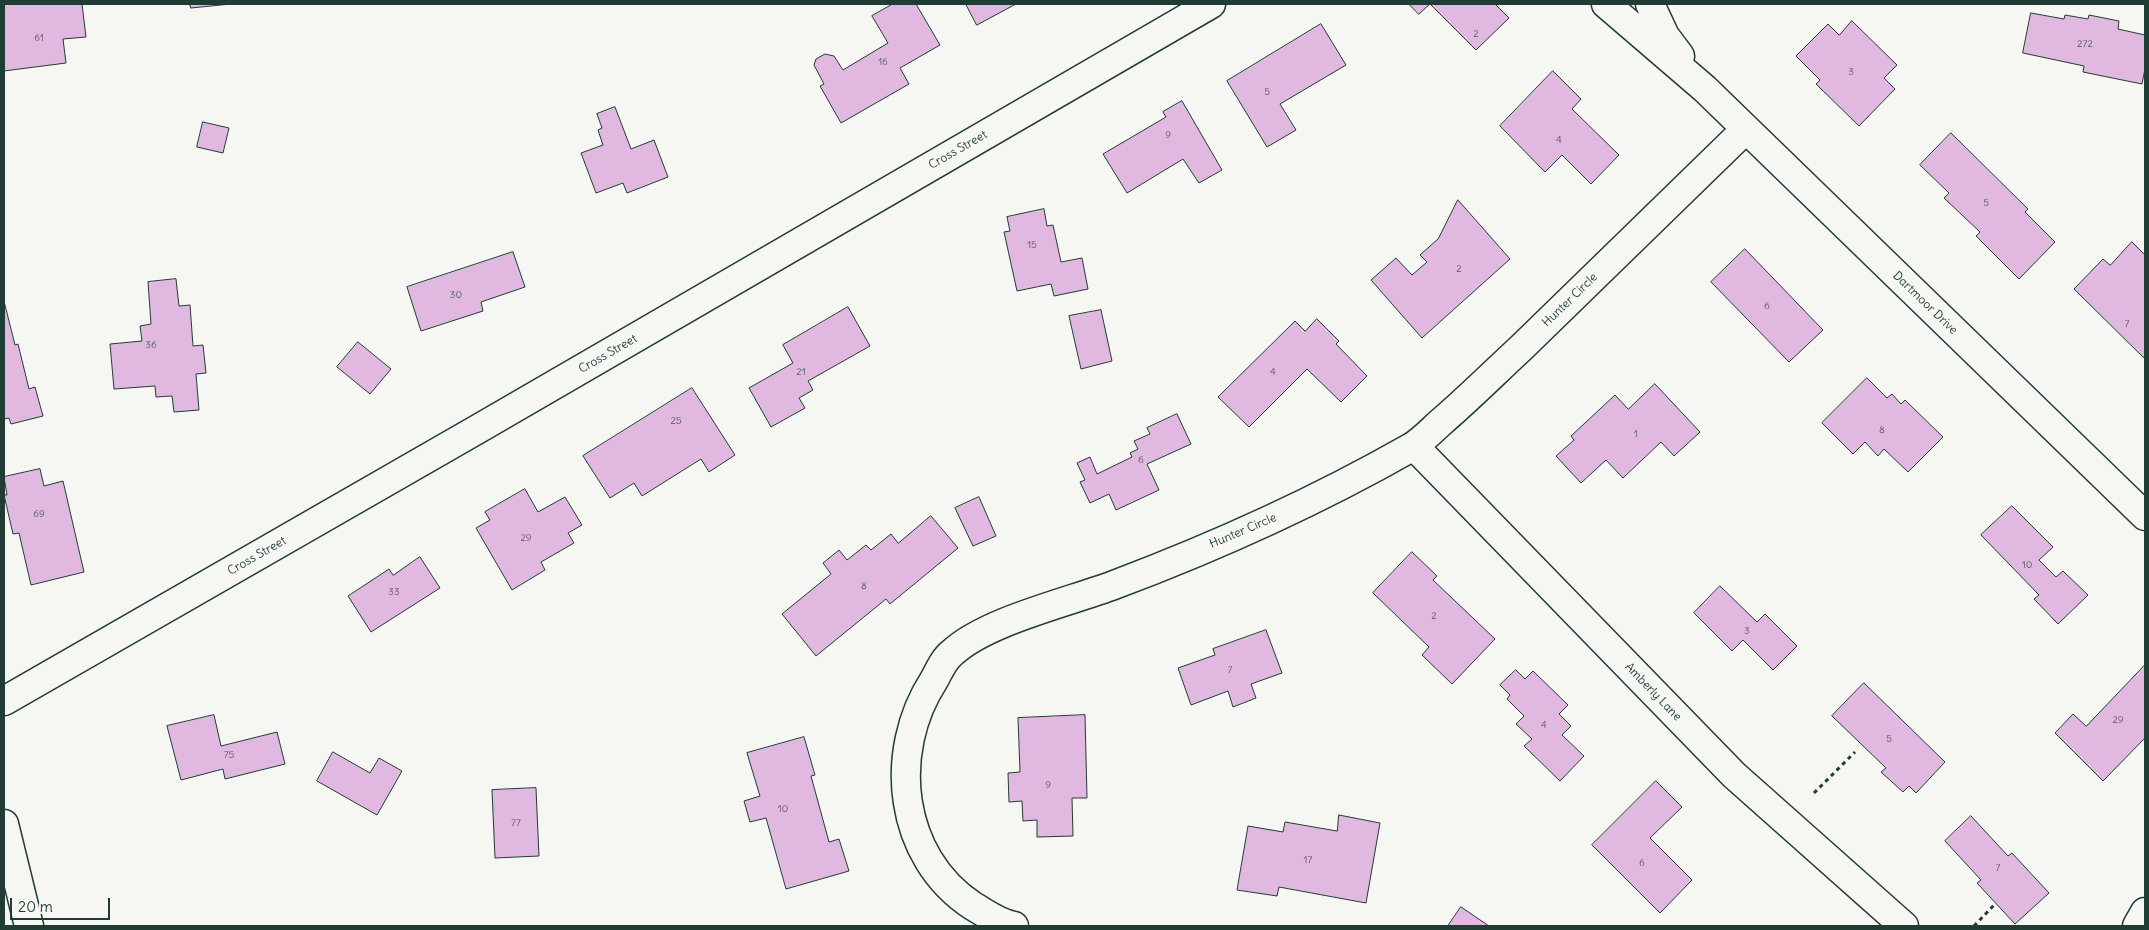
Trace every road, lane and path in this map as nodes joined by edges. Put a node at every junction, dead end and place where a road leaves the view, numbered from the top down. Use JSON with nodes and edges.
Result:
{"nodes":[{"id":1,"x":1211,"y":4,"type":"edge"},
{"id":2,"x":1606,"y":4,"type":"edge"},
{"id":3,"x":1650,"y":4,"type":"edge"},
{"id":4,"x":1705,"y":89,"type":"junction"},
{"id":5,"x":1746,"y":129,"type":"junction"},
{"id":6,"x":1414,"y":446,"type":"junction"},
{"id":7,"x":2145,"y":516,"type":"edge"},
{"id":8,"x":4,"y":701,"type":"edge"},
{"id":9,"x":1855,"y":752,"type":"dead end"},
{"id":10,"x":1814,"y":792,"type":"dead end"},
{"id":11,"x":4,"y":824,"type":"edge"},
{"id":12,"x":1996,"y":903,"type":"dead end"},
{"id":13,"x":2145,"y":912,"type":"edge"},
{"id":14,"x":30,"y":926,"type":"edge"},
{"id":15,"x":1014,"y":926,"type":"edge"},
{"id":16,"x":1904,"y":926,"type":"edge"},
{"id":17,"x":1974,"y":926,"type":"edge"},
{"id":18,"x":2137,"y":926,"type":"edge"}],
"edges":[{"from":1,"to":8,"type":"street","name":"Cross Street"},
{"from":2,"to":4,"type":"street","name":"Dartmoor Drive"},
{"from":3,"to":4,"type":"street","name":"Dartmoor Drive"},
{"from":4,"to":5,"type":"street","name":"Dartmoor Drive"},
{"from":5,"to":6,"type":"street","name":"Hunter Circle"},
{"from":5,"to":7,"type":"street","name":"Dartmoor Drive"},
{"from":6,"to":15,"type":"street","name":"Hunter Circle"},
{"from":6,"to":16,"type":"street","name":"Amberly Lane"},
{"from":9,"to":10,"type":"path"},
{"from":11,"to":14,"type":"street"},
{"from":12,"to":17,"type":"path"},
{"from":13,"to":18,"type":"street"}]}
